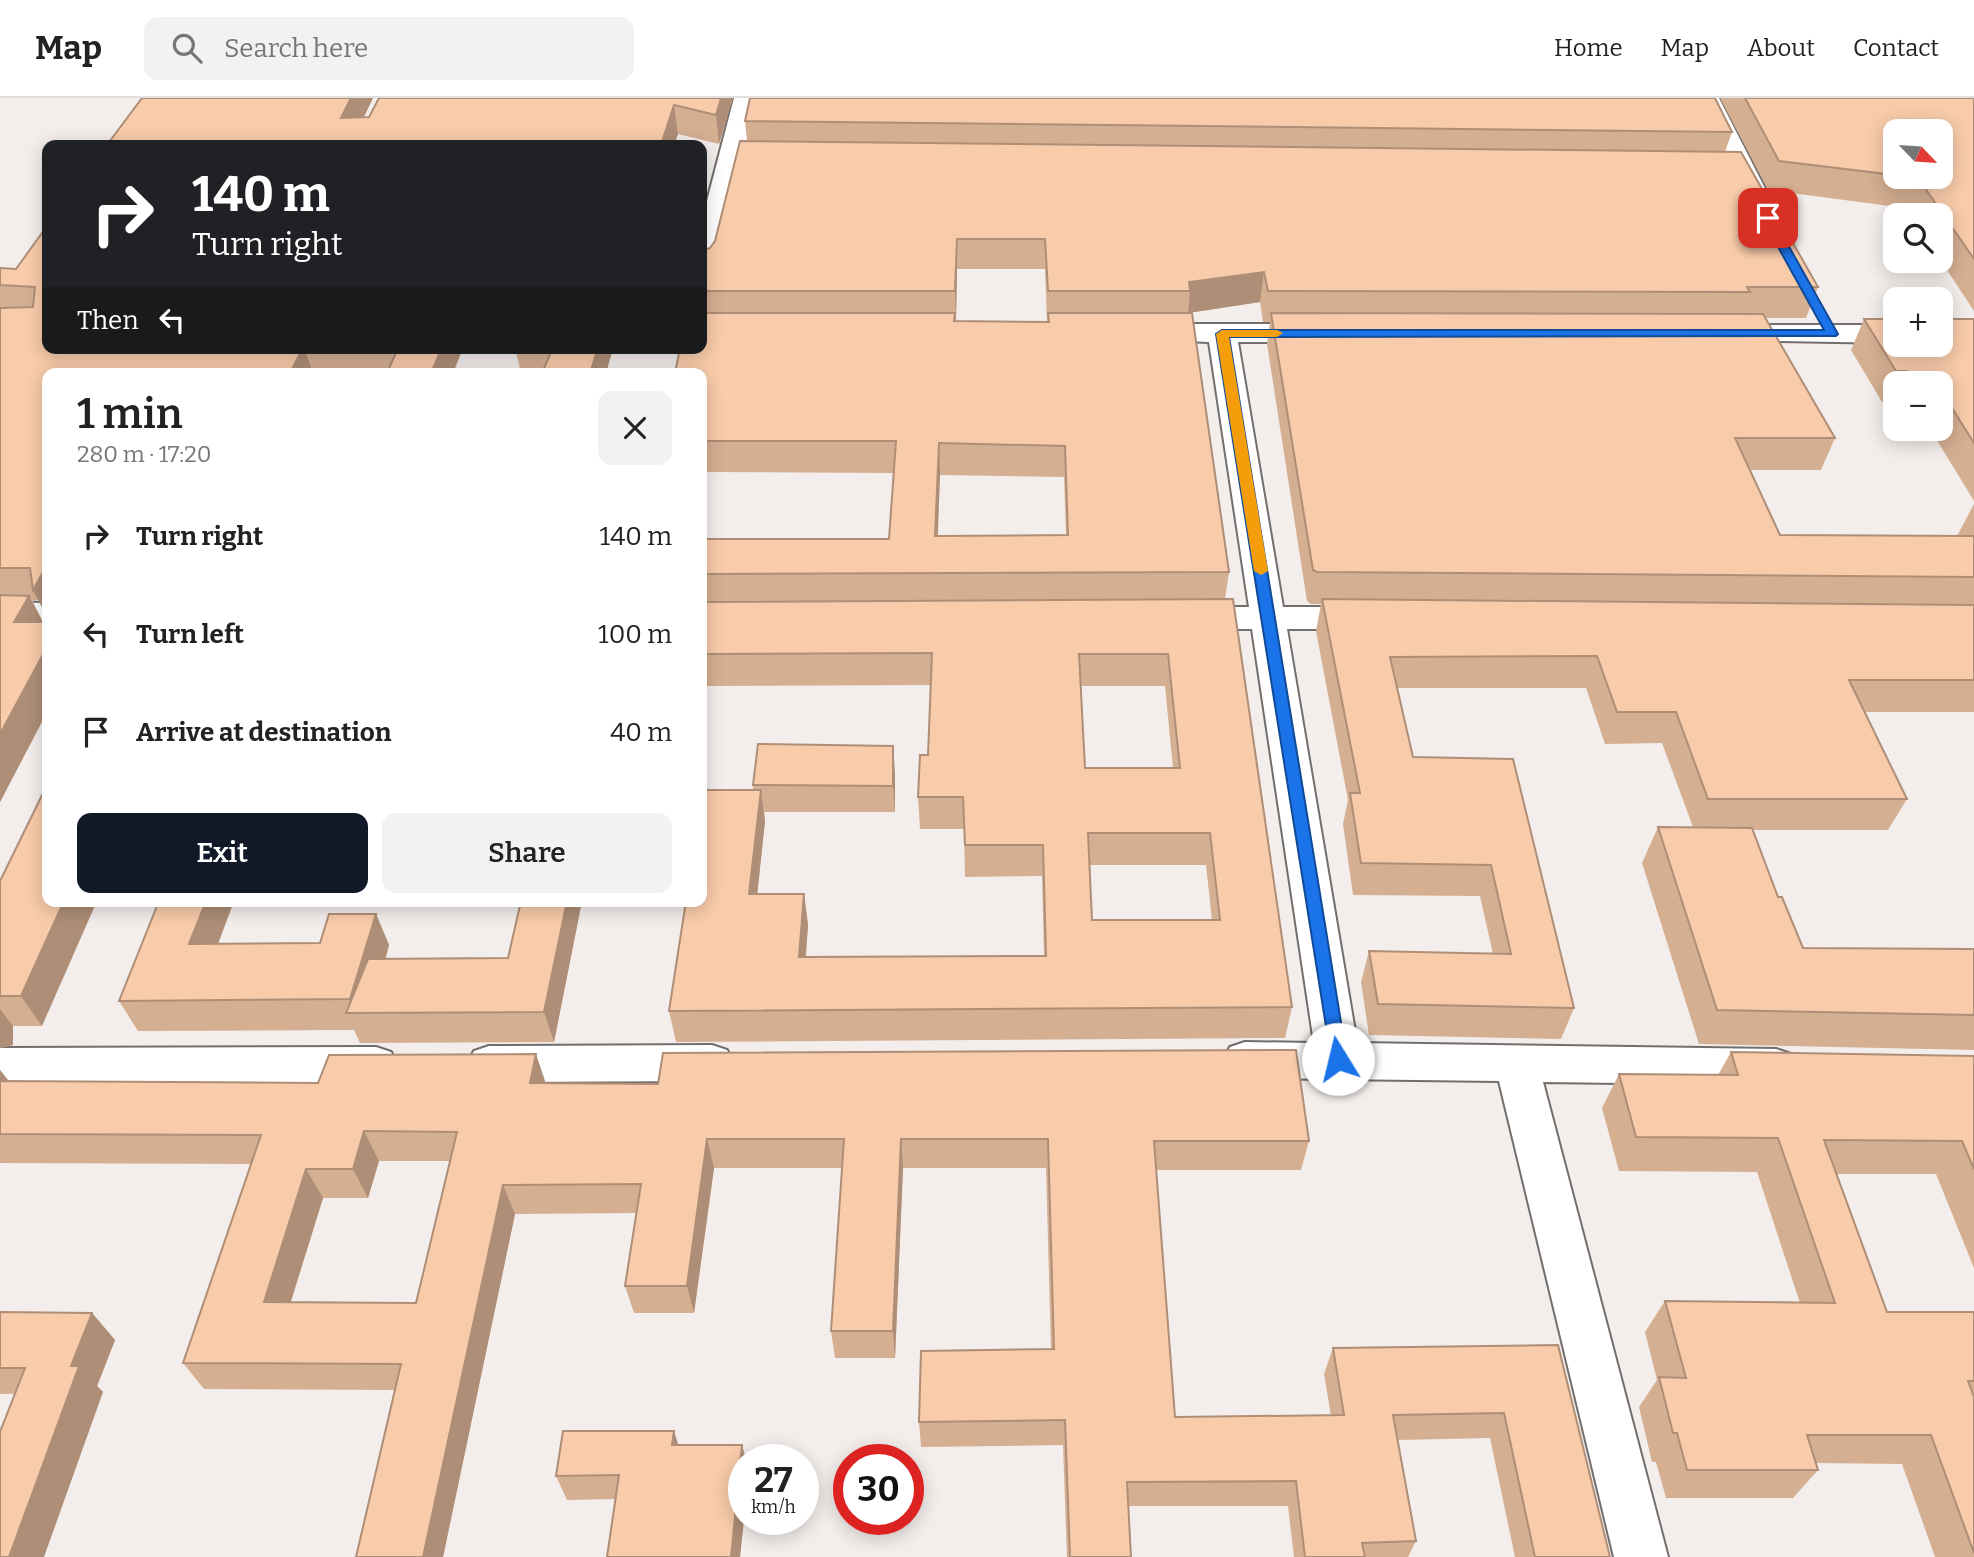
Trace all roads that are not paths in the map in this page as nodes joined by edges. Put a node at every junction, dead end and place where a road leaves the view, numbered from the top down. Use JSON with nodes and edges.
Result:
{"nodes":[{"id":1,"x":746,"y":98,"type":"edge"},
{"id":2,"x":1707,"y":98,"type":"edge"},
{"id":3,"x":732,"y":160,"type":"junction"},
{"id":4,"x":759,"y":160,"type":"edge"},
{"id":5,"x":1714,"y":171,"type":"edge"},
{"id":6,"x":1742,"y":172,"type":"junction"},
{"id":7,"x":1768,"y":218,"type":"edge"},
{"id":8,"x":707,"y":252,"type":"edge"},
{"id":9,"x":1883,"y":332,"type":"edge"},
{"id":10,"x":1113,"y":333,"type":"edge"},
{"id":11,"x":1348,"y":333,"type":"edge"},
{"id":12,"x":1222,"y":334,"type":"junction"},
{"id":13,"x":1693,"y":334,"type":"edge"},
{"id":14,"x":0,"y":613,"type":"edge"},
{"id":15,"x":42,"y":614,"type":"edge"},
{"id":16,"x":1269,"y":617,"type":"junction"},
{"id":17,"x":1146,"y":618,"type":"edge"},
{"id":18,"x":1407,"y":618,"type":"edge"},
{"id":19,"x":1338,"y":1059,"type":"junction"},
{"id":20,"x":1199,"y":1060,"type":"edge"},
{"id":21,"x":1516,"y":1062,"type":"junction"},
{"id":22,"x":756,"y":1063,"type":"edge"},
{"id":23,"x":409,"y":1065,"type":"edge"},
{"id":24,"x":451,"y":1065,"type":"edge"},
{"id":25,"x":0,"y":1066,"type":"edge"},
{"id":26,"x":1821,"y":1067,"type":"edge"},
{"id":27,"x":1641,"y":1557,"type":"edge"}],
"edges":[{"from":1,"to":3,"type":"street"},
{"from":2,"to":6,"type":"street"},
{"from":3,"to":4,"type":"street"},
{"from":3,"to":8,"type":"street"},
{"from":5,"to":6,"type":"street"},
{"from":6,"to":7,"type":"street"},
{"from":9,"to":13,"type":"street"},
{"from":10,"to":12,"type":"street"},
{"from":11,"to":12,"type":"street"},
{"from":12,"to":16,"type":"street"},
{"from":14,"to":15,"type":"street"},
{"from":16,"to":17,"type":"street"},
{"from":16,"to":18,"type":"street"},
{"from":16,"to":19,"type":"street"},
{"from":19,"to":20,"type":"street"},
{"from":19,"to":21,"type":"street"},
{"from":21,"to":26,"type":"street"},
{"from":21,"to":27,"type":"street"},
{"from":22,"to":24,"type":"street"},
{"from":23,"to":25,"type":"street"}]}
